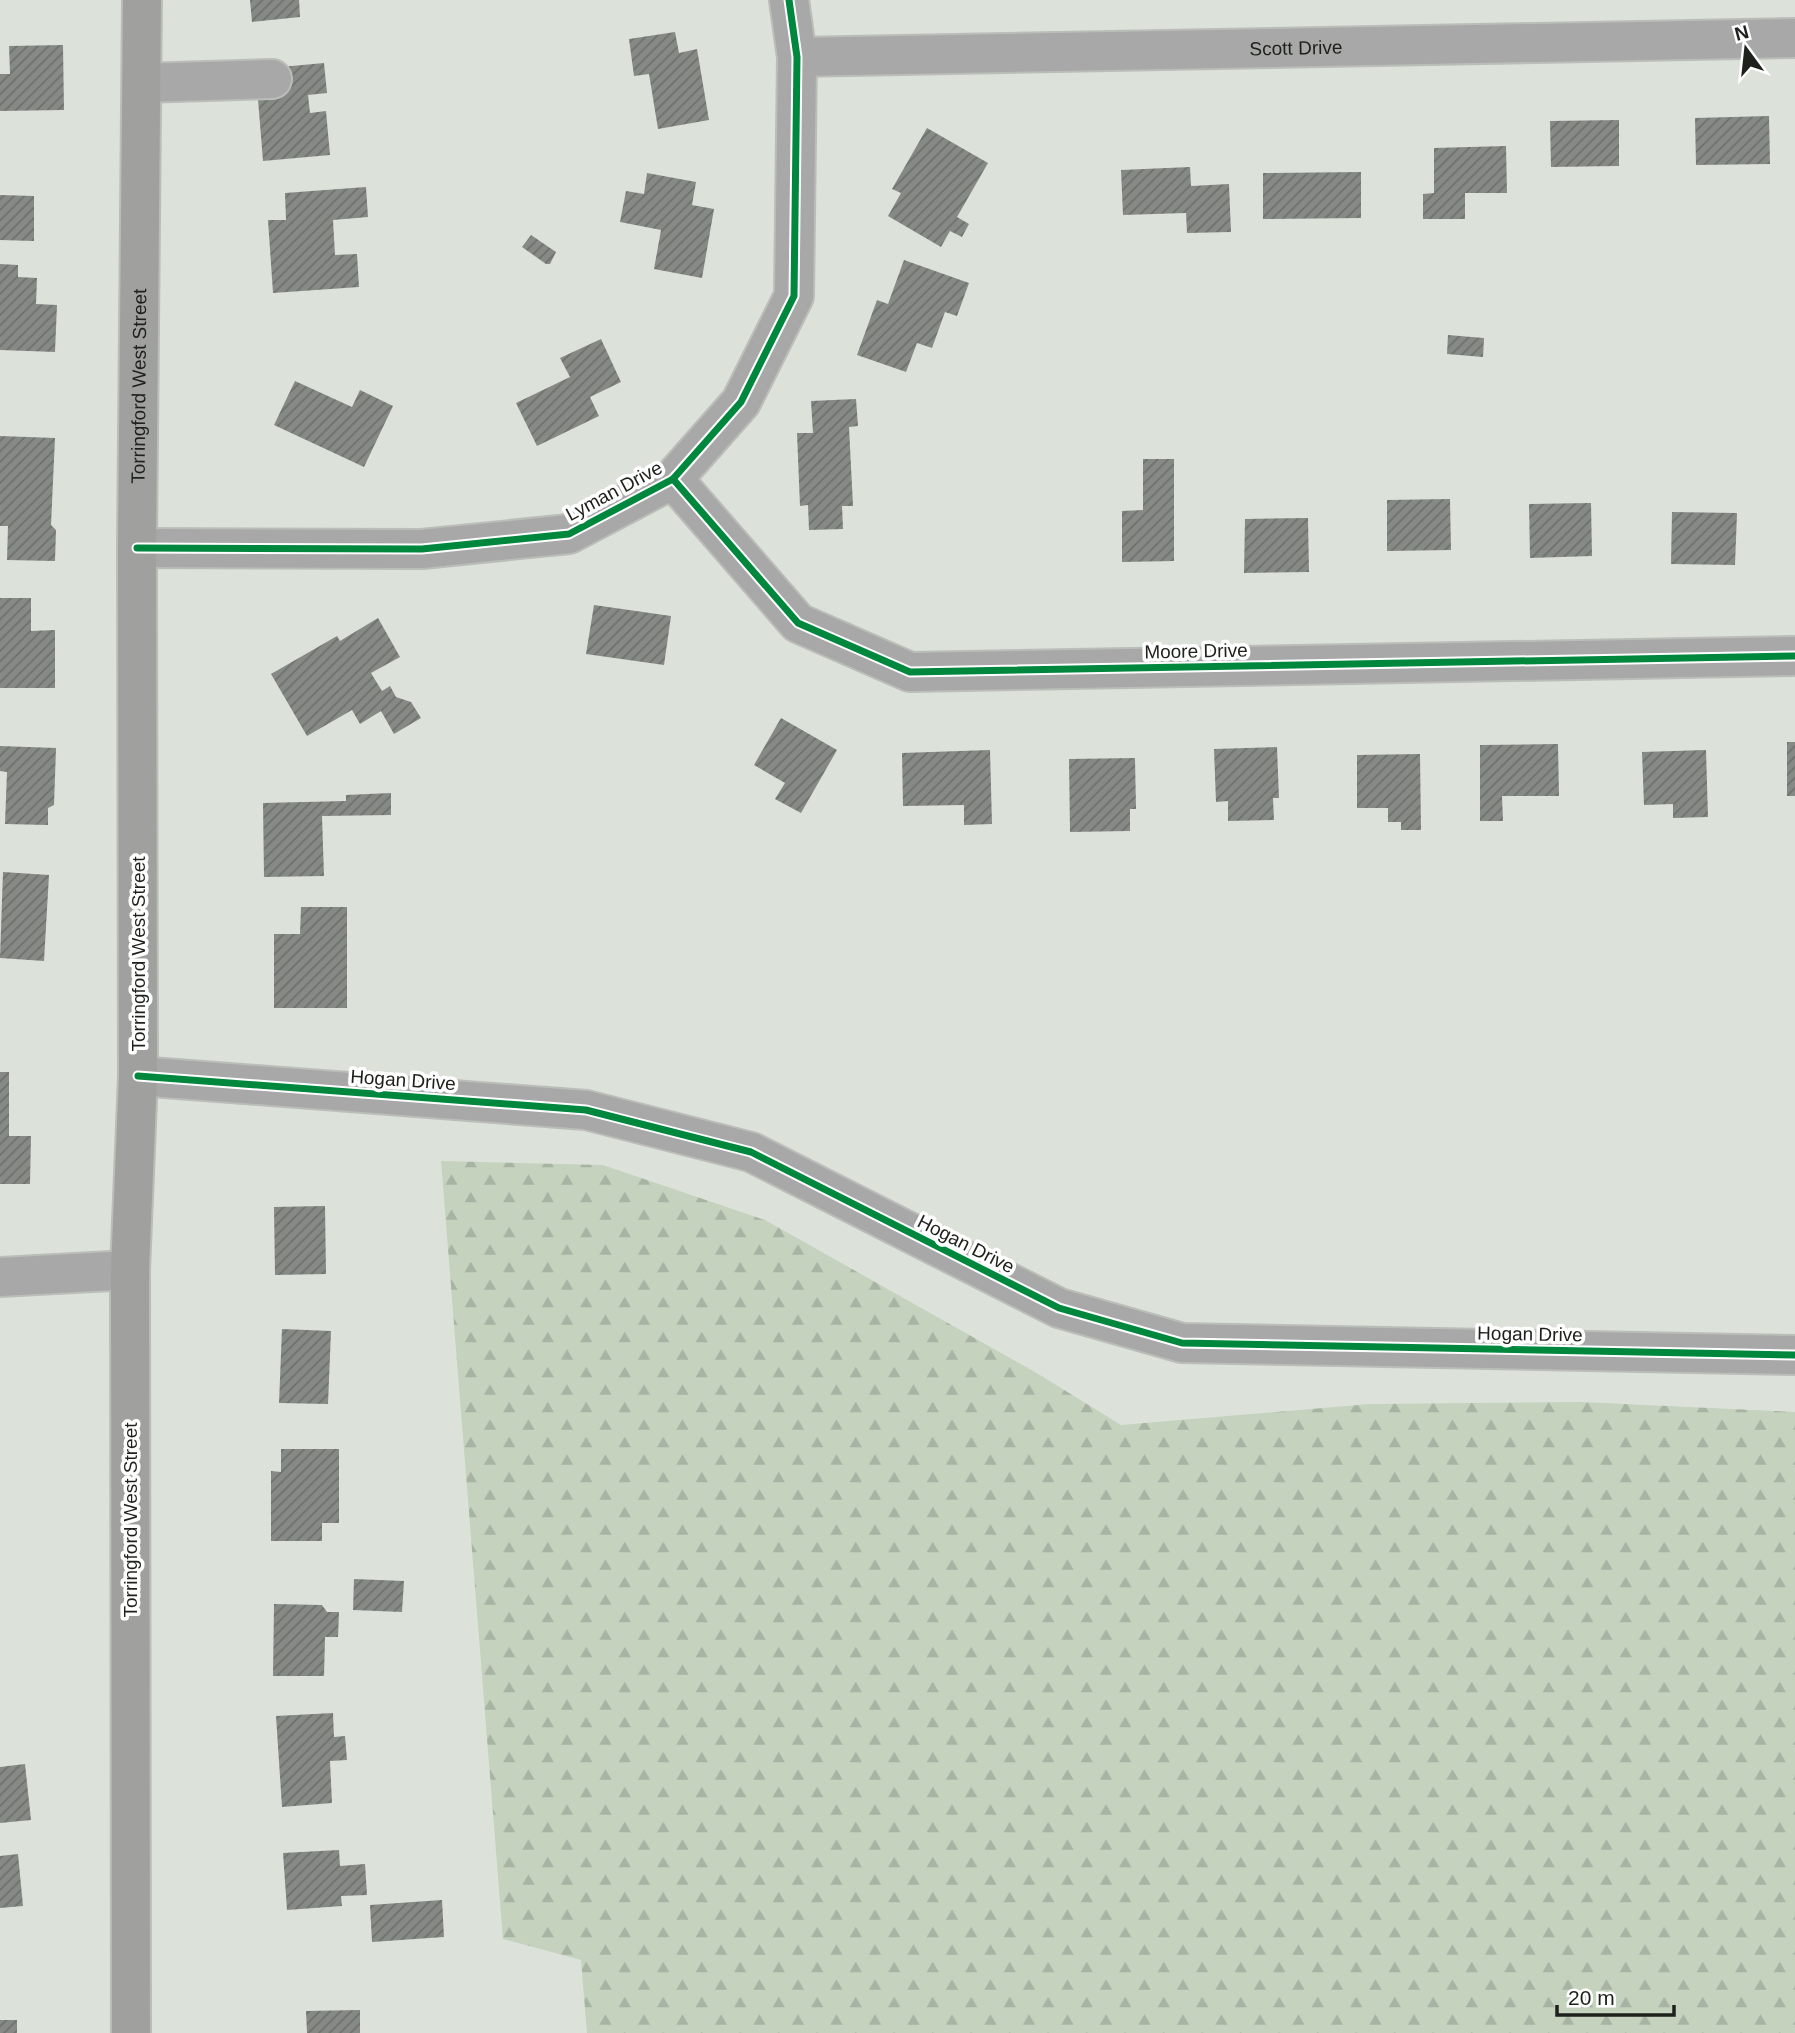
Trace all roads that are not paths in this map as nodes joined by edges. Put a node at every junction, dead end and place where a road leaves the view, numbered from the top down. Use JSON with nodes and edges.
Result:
{"nodes":[{"id":1,"x":142,"y":0,"type":"edge"},
{"id":2,"x":789,"y":0,"type":"edge"},
{"id":3,"x":1795,"y":38,"type":"edge"},
{"id":4,"x":797,"y":57,"type":"junction"},
{"id":5,"x":272,"y":79,"type":"dead end"},
{"id":6,"x":142,"y":83,"type":"junction"},
{"id":7,"x":673,"y":479,"type":"junction"},
{"id":8,"x":137,"y":548,"type":"junction"},
{"id":9,"x":1795,"y":656,"type":"edge"},
{"id":10,"x":138,"y":1076,"type":"junction"},
{"id":11,"x":130,"y":1270,"type":"junction"},
{"id":12,"x":0,"y":1277,"type":"edge"},
{"id":13,"x":1795,"y":1355,"type":"edge"},
{"id":14,"x":131,"y":2033,"type":"edge"}],
"edges":[{"from":1,"to":6,"type":"main road","name":"Torringford West Street"},
{"from":2,"to":4,"type":"street","name":"Lyman Drive"},
{"from":3,"to":4,"type":"street","name":"Scott Drive"},
{"from":4,"to":7,"type":"street","name":"Lyman Drive"},
{"from":5,"to":6,"type":"street"},
{"from":6,"to":8,"type":"main road","name":"Torringford West Street"},
{"from":7,"to":8,"type":"street","name":"Lyman Drive"},
{"from":7,"to":9,"type":"street","name":"Moore Drive"},
{"from":8,"to":10,"type":"main road","name":"Torringford West Street"},
{"from":10,"to":11,"type":"main road","name":"Torringford West Street"},
{"from":10,"to":13,"type":"street","name":"Hogan Drive"},
{"from":11,"to":12,"type":"street"},
{"from":11,"to":14,"type":"main road","name":"Torringford West Street"}]}
